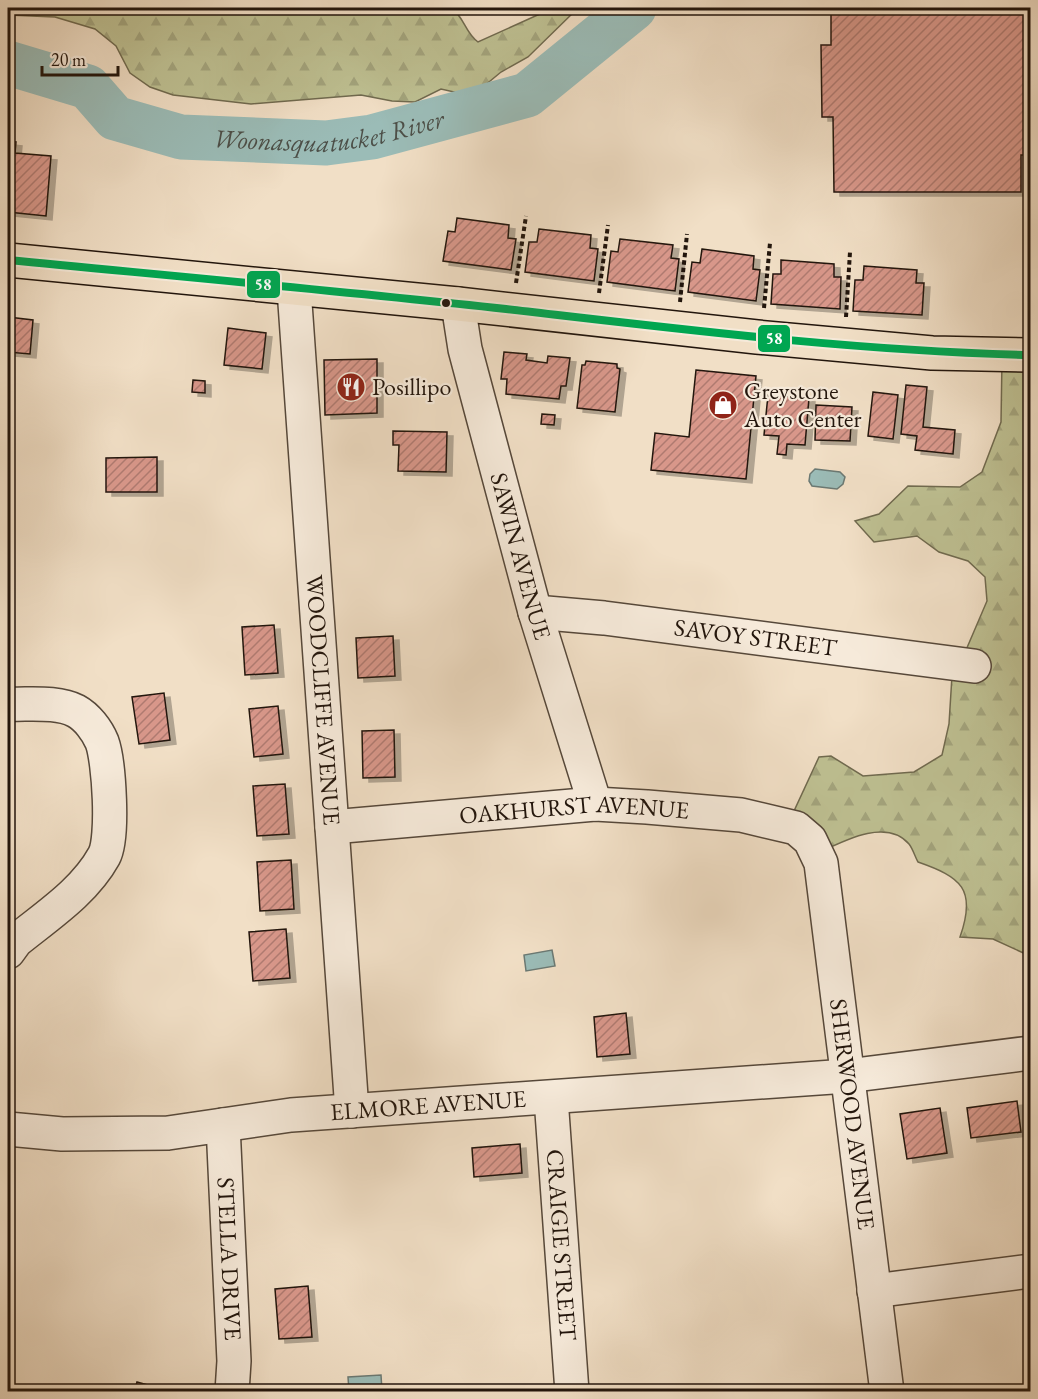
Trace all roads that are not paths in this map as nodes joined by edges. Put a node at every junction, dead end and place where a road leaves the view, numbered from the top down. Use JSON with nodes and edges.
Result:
{"nodes":[{"id":1,"x":8,"y":260,"type":"edge"},
{"id":2,"x":294,"y":289,"type":"junction"},
{"id":3,"x":458,"y":304,"type":"junction"},
{"id":4,"x":1030,"y":355,"type":"edge"},
{"id":5,"x":535,"y":612,"type":"junction"},
{"id":6,"x":975,"y":666,"type":"dead end"},
{"id":7,"x":8,"y":704,"type":"edge"},
{"id":8,"x":596,"y":804,"type":"junction"},
{"id":9,"x":332,"y":827,"type":"junction"},
{"id":10,"x":810,"y":840,"type":"joint"},
{"id":11,"x":8,"y":952,"type":"edge"},
{"id":12,"x":1030,"y":1053,"type":"edge"},
{"id":13,"x":847,"y":1076,"type":"junction"},
{"id":14,"x":551,"y":1098,"type":"junction"},
{"id":15,"x":352,"y":1111,"type":"junction"},
{"id":16,"x":223,"y":1125,"type":"junction"},
{"id":17,"x":8,"y":1129,"type":"edge"},
{"id":18,"x":1030,"y":1271,"type":"edge"},
{"id":19,"x":874,"y":1292,"type":"junction"},
{"id":20,"x":232,"y":1392,"type":"edge"},
{"id":21,"x":572,"y":1392,"type":"edge"},
{"id":22,"x":886,"y":1392,"type":"edge"}],
"edges":[{"from":1,"to":2,"type":"main road"},
{"from":2,"to":3,"type":"main road"},
{"from":2,"to":9,"type":"street","name":"WOODCLIFFE AVENUE"},
{"from":3,"to":4,"type":"main road"},
{"from":3,"to":5,"type":"street","name":"SAWIN AVENUE"},
{"from":5,"to":6,"type":"street","name":"SAVOY STREET"},
{"from":5,"to":8,"type":"street","name":"SAWIN AVENUE"},
{"from":7,"to":11,"type":"street"},
{"from":8,"to":9,"type":"street","name":"OAKHURST AVENUE"},
{"from":8,"to":10,"type":"street","name":"OAKHURST AVENUE"},
{"from":9,"to":15,"type":"street","name":"WOODCLIFFE AVENUE"},
{"from":10,"to":13,"type":"street","name":"SHERWOOD AVENUE"},
{"from":12,"to":13,"type":"street","name":"ELMORE AVENUE"},
{"from":13,"to":14,"type":"street","name":"ELMORE AVENUE"},
{"from":13,"to":19,"type":"street","name":"SHERWOOD AVENUE"},
{"from":14,"to":15,"type":"street","name":"ELMORE AVENUE"},
{"from":14,"to":21,"type":"street","name":"CRAIGIE STREET"},
{"from":15,"to":16,"type":"street","name":"ELMORE AVENUE"},
{"from":16,"to":17,"type":"street","name":"ELMORE AVENUE"},
{"from":16,"to":20,"type":"street","name":"STELLA DRIVE"},
{"from":18,"to":19,"type":"street"},
{"from":19,"to":22,"type":"street","name":"SHERWOOD AVENUE"}]}
